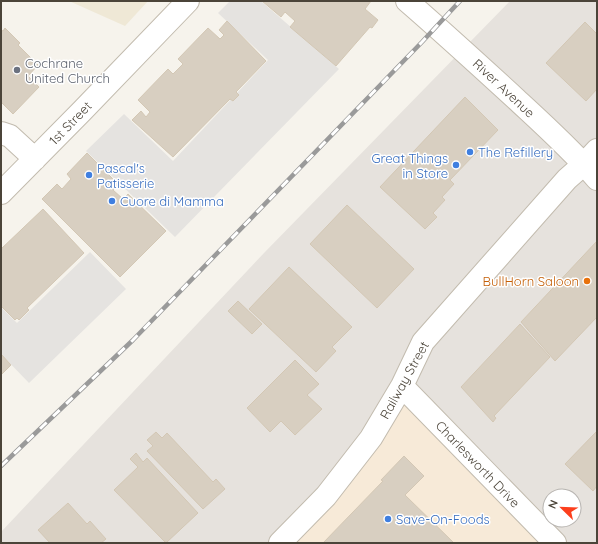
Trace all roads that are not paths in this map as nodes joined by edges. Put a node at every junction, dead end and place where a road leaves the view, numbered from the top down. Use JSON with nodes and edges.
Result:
{"nodes":[{"id":1,"x":188,"y":1,"type":"edge"},
{"id":2,"x":407,"y":1,"type":"edge"},
{"id":3,"x":1,"y":133,"type":"edge"},
{"id":4,"x":35,"y":159,"type":"junction"},
{"id":5,"x":593,"y":164,"type":"edge"},
{"id":6,"x":1,"y":193,"type":"edge"},
{"id":7,"x":402,"y":386,"type":"junction"},
{"id":8,"x":548,"y":540,"type":"edge"},
{"id":9,"x":280,"y":543,"type":"edge"}],
"edges":[{"from":1,"to":4,"type":"street","name":"1st Street"},
{"from":2,"to":5,"type":"street","name":"River Avenue"},
{"from":3,"to":4,"type":"street"},
{"from":4,"to":6,"type":"street","name":"1st Street"},
{"from":5,"to":7,"type":"street","name":"Railway Street"},
{"from":7,"to":8,"type":"street","name":"Charlesworth Drive"},
{"from":7,"to":9,"type":"street","name":"Railway Street"}]}
